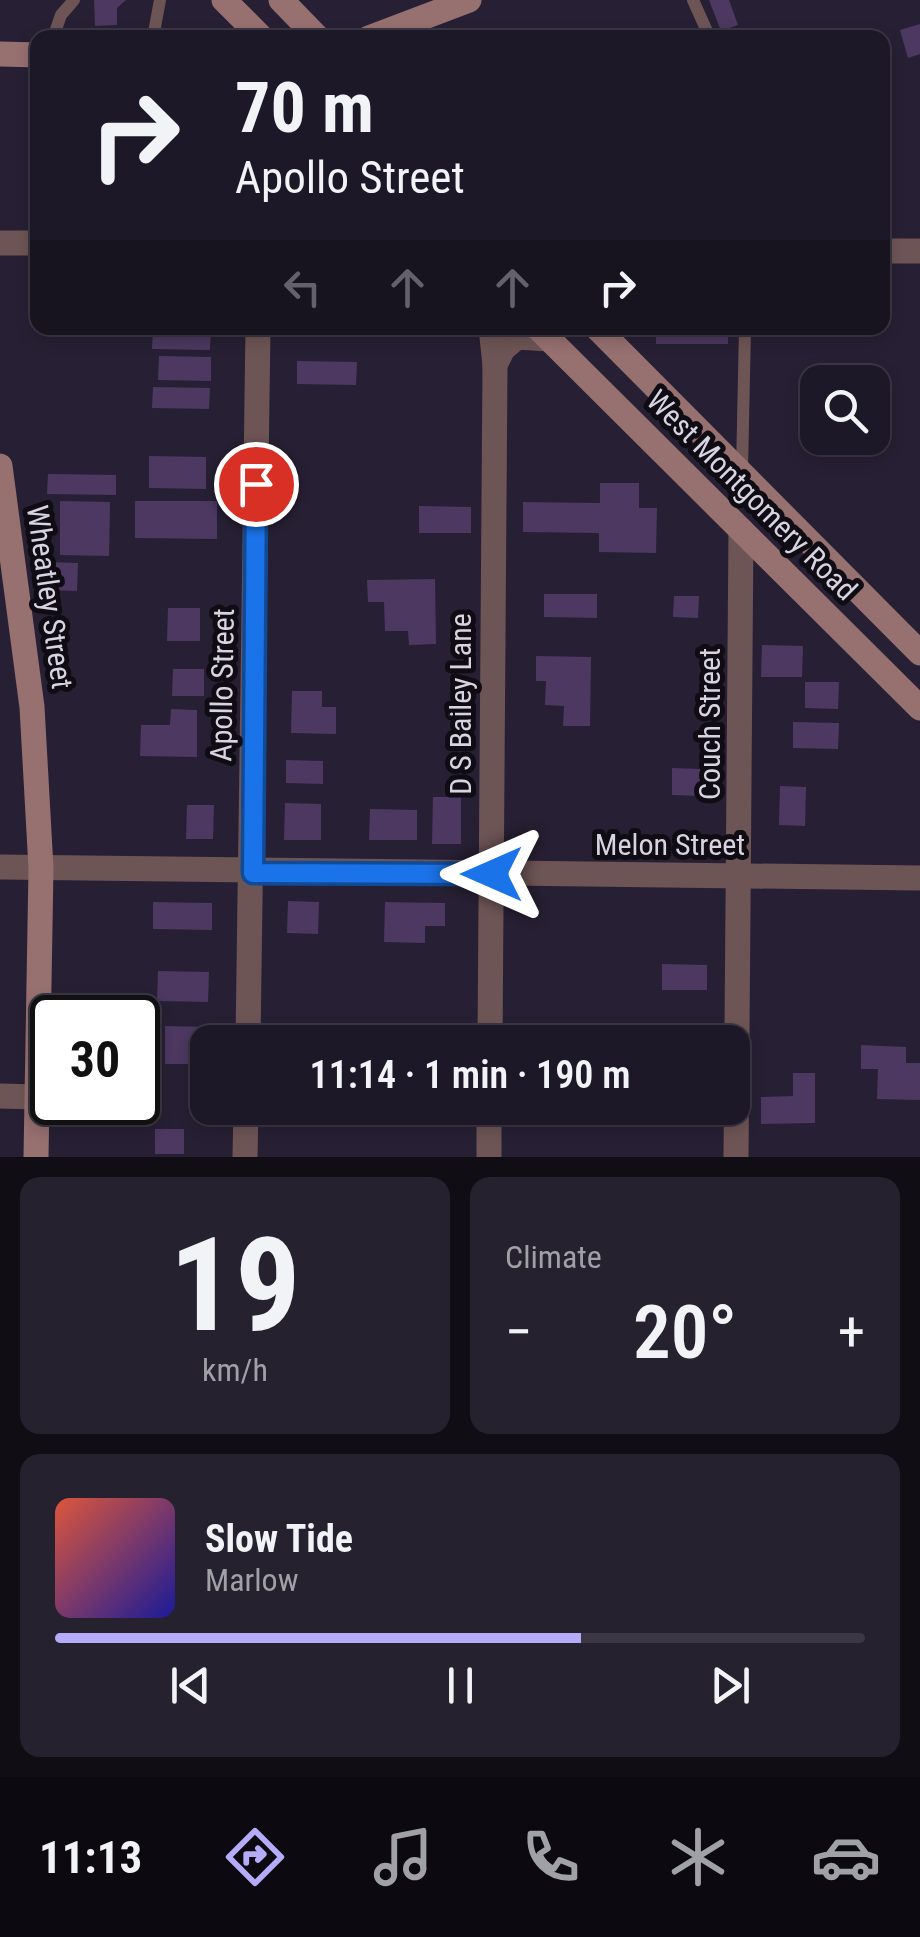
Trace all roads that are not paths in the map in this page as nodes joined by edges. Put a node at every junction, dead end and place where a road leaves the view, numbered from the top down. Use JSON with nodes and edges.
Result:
{"nodes":[{"id":1,"x":74,"y":0,"type":"edge"},
{"id":2,"x":160,"y":0,"type":"edge"},
{"id":3,"x":224,"y":0,"type":"edge"},
{"id":4,"x":281,"y":0,"type":"edge"},
{"id":5,"x":469,"y":0,"type":"edge"},
{"id":6,"x":693,"y":0,"type":"edge"},
{"id":7,"x":56,"y":30,"type":"edge"},
{"id":8,"x":154,"y":30,"type":"edge"},
{"id":9,"x":254,"y":30,"type":"edge"},
{"id":10,"x":310,"y":30,"type":"edge"},
{"id":11,"x":390,"y":30,"type":"edge"},
{"id":12,"x":706,"y":30,"type":"edge"},
{"id":13,"x":0,"y":54,"type":"edge"},
{"id":14,"x":30,"y":55,"type":"edge"},
{"id":15,"x":0,"y":243,"type":"edge"},
{"id":16,"x":30,"y":244,"type":"edge"},
{"id":17,"x":890,"y":251,"type":"edge"},
{"id":18,"x":920,"y":251,"type":"edge"},
{"id":19,"x":258,"y":335,"type":"edge"},
{"id":20,"x":492,"y":335,"type":"edge"},
{"id":21,"x":537,"y":335,"type":"edge"},
{"id":22,"x":545,"y":335,"type":"edge"},
{"id":23,"x":604,"y":335,"type":"edge"},
{"id":24,"x":745,"y":335,"type":"edge"},
{"id":25,"x":495,"y":365,"type":"junction"},
{"id":26,"x":0,"y":466,"type":"edge"},
{"id":27,"x":742,"y":474,"type":"junction"},
{"id":28,"x":772,"y":505,"type":"junction"},
{"id":29,"x":741,"y":530,"type":"junction"},
{"id":30,"x":7,"y":576,"type":"edge"},
{"id":31,"x":920,"y":653,"type":"edge"},
{"id":32,"x":920,"y":708,"type":"edge"},
{"id":33,"x":0,"y":868,"type":"edge"},
{"id":34,"x":41,"y":868,"type":"junction"},
{"id":35,"x":253,"y":873,"type":"junction"},
{"id":36,"x":492,"y":874,"type":"junction"},
{"id":37,"x":742,"y":876,"type":"junction"},
{"id":38,"x":920,"y":878,"type":"edge"},
{"id":39,"x":38,"y":995,"type":"edge"},
{"id":40,"x":249,"y":1025,"type":"edge"},
{"id":41,"x":490,"y":1025,"type":"edge"},
{"id":42,"x":0,"y":1096,"type":"edge"},
{"id":43,"x":30,"y":1097,"type":"edge"},
{"id":44,"x":36,"y":1125,"type":"edge"},
{"id":45,"x":246,"y":1125,"type":"edge"},
{"id":46,"x":489,"y":1125,"type":"edge"},
{"id":47,"x":36,"y":1157,"type":"edge"},
{"id":48,"x":245,"y":1157,"type":"edge"},
{"id":49,"x":489,"y":1157,"type":"edge"},
{"id":50,"x":736,"y":1157,"type":"edge"}],
"edges":[{"from":1,"to":7,"type":"lane"},
{"from":2,"to":8,"type":"lane"},
{"from":3,"to":9,"type":"main road"},
{"from":4,"to":10,"type":"main road"},
{"from":5,"to":11,"type":"main road"},
{"from":6,"to":12,"type":"lane"},
{"from":13,"to":14,"type":"main road"},
{"from":15,"to":16,"type":"street"},
{"from":17,"to":18,"type":"street"},
{"from":19,"to":35,"type":"street","name":"Apollo Street"},
{"from":20,"to":25,"type":"street","name":"D S Bailey Lane"},
{"from":21,"to":25,"type":"street"},
{"from":22,"to":29,"type":"main road","name":"West Montgomery Road"},
{"from":23,"to":27,"type":"main road","name":"West Montgomery Road"},
{"from":24,"to":27,"type":"lane"},
{"from":25,"to":36,"type":"street","name":"D S Bailey Lane"},
{"from":26,"to":30,"type":"main road","name":"Wheatley Street"},
{"from":27,"to":28,"type":"main road","name":"West Montgomery Road"},
{"from":28,"to":29,"type":"main road"},
{"from":28,"to":31,"type":"main road","name":"West Montgomery Road"},
{"from":29,"to":32,"type":"main road","name":"West Montgomery Road"},
{"from":29,"to":37,"type":"street","name":"Couch Street"},
{"from":30,"to":34,"type":"main road","name":"Wheatley Street"},
{"from":33,"to":34,"type":"street","name":"Melon Street"},
{"from":34,"to":35,"type":"street","name":"Melon Street"},
{"from":34,"to":39,"type":"main road","name":"Wheatley Street"},
{"from":35,"to":36,"type":"street","name":"Melon Street"},
{"from":35,"to":40,"type":"street","name":"Apollo Street"},
{"from":36,"to":37,"type":"street","name":"Melon Street"},
{"from":36,"to":41,"type":"street","name":"D S Bailey Lane"},
{"from":37,"to":38,"type":"street","name":"Melon Street"},
{"from":37,"to":50,"type":"street","name":"Couch Street"},
{"from":42,"to":43,"type":"street"},
{"from":44,"to":47,"type":"main road","name":"Wheatley Street"},
{"from":45,"to":48,"type":"street"},
{"from":46,"to":49,"type":"street"}]}
